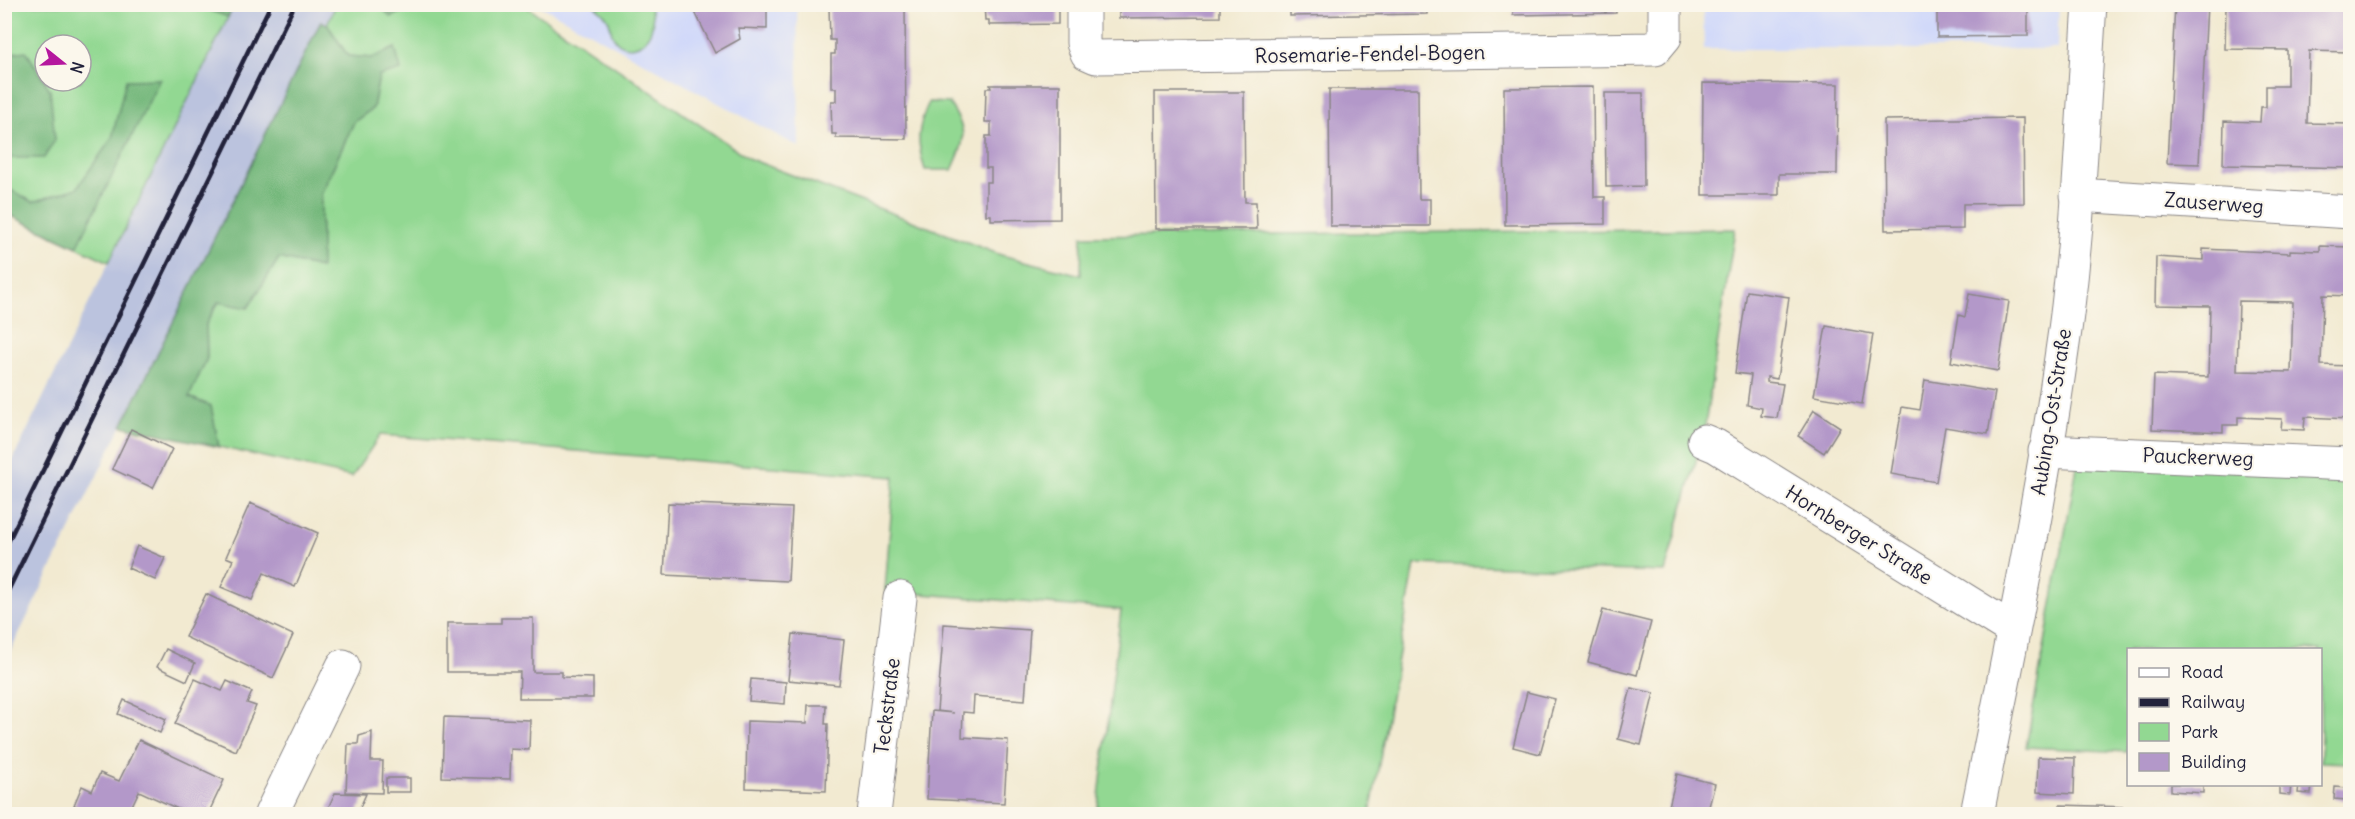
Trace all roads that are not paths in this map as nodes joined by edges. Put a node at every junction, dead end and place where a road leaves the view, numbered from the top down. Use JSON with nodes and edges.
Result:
{"nodes":[{"id":1,"x":1083,"y":4,"type":"edge"},
{"id":2,"x":1665,"y":4,"type":"edge"},
{"id":3,"x":2090,"y":4,"type":"edge"},
{"id":4,"x":2077,"y":195,"type":"junction"},
{"id":5,"x":2350,"y":212,"type":"edge"},
{"id":6,"x":1704,"y":441,"type":"dead end"},
{"id":7,"x":2045,"y":451,"type":"junction"},
{"id":8,"x":2350,"y":464,"type":"edge"},
{"id":9,"x":900,"y":598,"type":"dead end"},
{"id":10,"x":2013,"y":630,"type":"junction"},
{"id":11,"x":343,"y":666,"type":"dead end"},
{"id":12,"x":271,"y":814,"type":"edge"},
{"id":13,"x":874,"y":814,"type":"edge"},
{"id":14,"x":1977,"y":814,"type":"edge"}],
"edges":[{"from":1,"to":2,"type":"street","name":"Rosemarie-Fendel-Bogen"},
{"from":3,"to":4,"type":"street","name":"Aubing-Ost-Straße"},
{"from":4,"to":5,"type":"street","name":"Zauserweg"},
{"from":4,"to":7,"type":"street","name":"Aubing-Ost-Straße"},
{"from":6,"to":10,"type":"street","name":"Hornberger Straße"},
{"from":7,"to":8,"type":"street","name":"Pauckerweg"},
{"from":7,"to":10,"type":"street","name":"Aubing-Ost-Straße"},
{"from":9,"to":13,"type":"street","name":"Teckstraße"},
{"from":10,"to":14,"type":"street","name":"Aubing-Ost-Straße"},
{"from":11,"to":12,"type":"street"}]}
